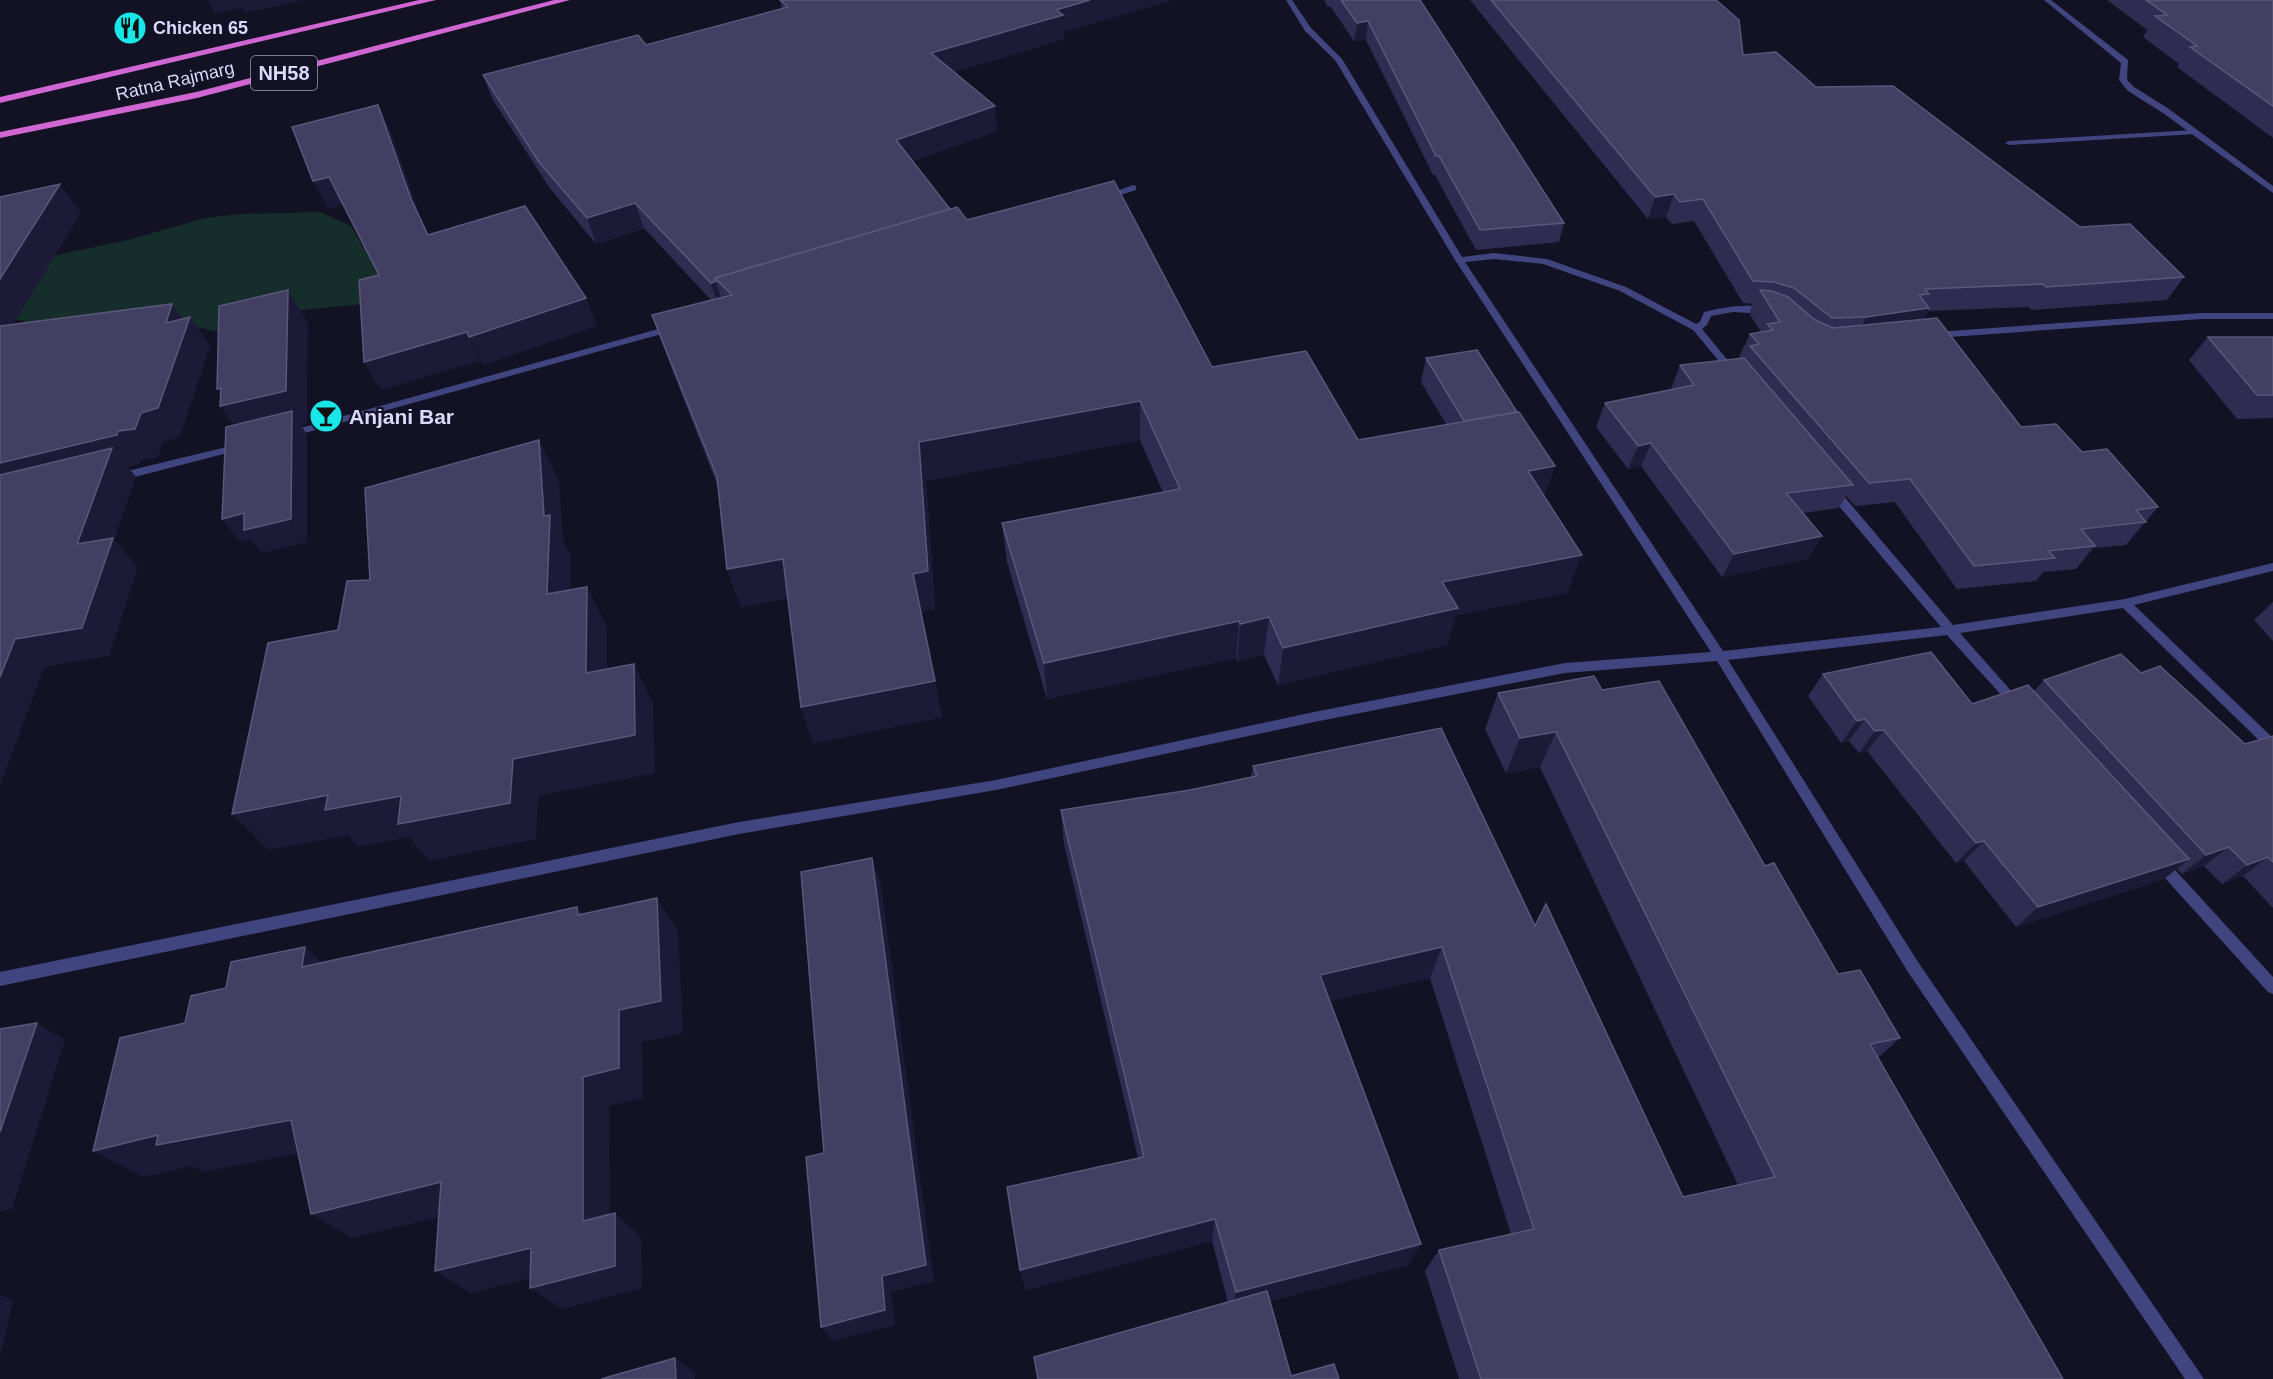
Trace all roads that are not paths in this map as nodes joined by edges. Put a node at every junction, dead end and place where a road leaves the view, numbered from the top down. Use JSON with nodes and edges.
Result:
{"nodes":[{"id":1,"x":431,"y":0,"type":"edge"},
{"id":2,"x":566,"y":0,"type":"edge"},
{"id":3,"x":1289,"y":0,"type":"edge"},
{"id":4,"x":2047,"y":0,"type":"edge"},
{"id":5,"x":0,"y":100,"type":"edge"},
{"id":6,"x":2193,"y":132,"type":"junction"},
{"id":7,"x":0,"y":135,"type":"edge"},
{"id":8,"x":2009,"y":143,"type":"dead end"},
{"id":9,"x":1133,"y":188,"type":"dead end"},
{"id":10,"x":2273,"y":190,"type":"edge"},
{"id":11,"x":1099,"y":199,"type":"edge"},
{"id":12,"x":1459,"y":260,"type":"junction"},
{"id":13,"x":1780,"y":315,"type":"edge"},
{"id":14,"x":2273,"y":316,"type":"edge"},
{"id":15,"x":679,"y":326,"type":"edge"},
{"id":16,"x":1696,"y":328,"type":"junction"},
{"id":17,"x":1928,"y":336,"type":"edge"},
{"id":18,"x":1742,"y":383,"type":"edge"},
{"id":19,"x":280,"y":436,"type":"edge"},
{"id":20,"x":246,"y":445,"type":"edge"},
{"id":21,"x":109,"y":479,"type":"edge"},
{"id":22,"x":1826,"y":483,"type":"edge"},
{"id":23,"x":2273,"y":567,"type":"edge"},
{"id":24,"x":2125,"y":603,"type":"junction"},
{"id":25,"x":1950,"y":630,"type":"junction"},
{"id":26,"x":1720,"y":656,"type":"junction"},
{"id":27,"x":2028,"y":717,"type":"edge"},
{"id":28,"x":2273,"y":746,"type":"edge"},
{"id":29,"x":2154,"y":857,"type":"edge"},
{"id":30,"x":0,"y":979,"type":"edge"},
{"id":31,"x":2273,"y":987,"type":"edge"},
{"id":32,"x":2195,"y":1379,"type":"edge"}],
"edges":[{"from":1,"to":5,"type":"highway","name":"Ratna Rajmarg","number":"NH58"},
{"from":2,"to":7,"type":"highway","name":"Ratna Rajmarg","number":"NH58"},
{"from":3,"to":12,"type":"street"},
{"from":4,"to":6,"type":"street"},
{"from":6,"to":8,"type":"street"},
{"from":6,"to":10,"type":"street"},
{"from":9,"to":11,"type":"street"},
{"from":12,"to":16,"type":"street"},
{"from":12,"to":26,"type":"street"},
{"from":13,"to":16,"type":"street"},
{"from":14,"to":17,"type":"street"},
{"from":15,"to":19,"type":"street"},
{"from":16,"to":18,"type":"street"},
{"from":20,"to":21,"type":"street"},
{"from":22,"to":25,"type":"street"},
{"from":23,"to":24,"type":"street"},
{"from":24,"to":25,"type":"street"},
{"from":24,"to":28,"type":"street"},
{"from":25,"to":26,"type":"street"},
{"from":25,"to":27,"type":"street"},
{"from":26,"to":30,"type":"street"},
{"from":26,"to":32,"type":"street"},
{"from":29,"to":31,"type":"street"}]}
